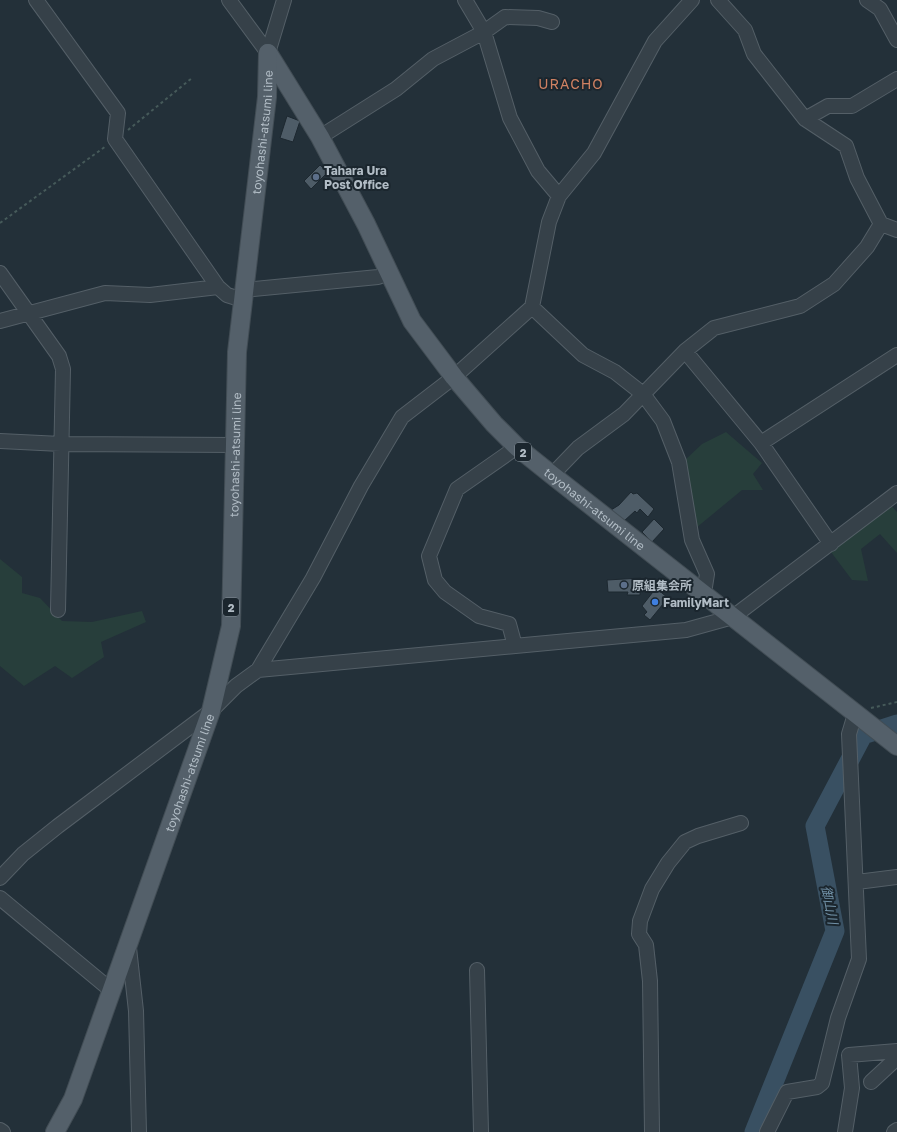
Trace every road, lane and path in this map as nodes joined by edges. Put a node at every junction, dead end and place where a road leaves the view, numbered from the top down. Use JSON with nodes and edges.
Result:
{"nodes":[{"id":1,"x":36,"y":0,"type":"edge"},
{"id":2,"x":229,"y":0,"type":"edge"},
{"id":3,"x":284,"y":0,"type":"edge"},
{"id":4,"x":465,"y":0,"type":"edge"},
{"id":5,"x":692,"y":0,"type":"edge"},
{"id":6,"x":718,"y":0,"type":"edge"},
{"id":7,"x":866,"y":0,"type":"edge"},
{"id":8,"x":552,"y":22,"type":"dead end"},
{"id":9,"x":484,"y":32,"type":"junction"},
{"id":10,"x":897,"y":40,"type":"edge"},
{"id":11,"x":268,"y":53,"type":"junction"},
{"id":12,"x":192,"y":78,"type":"dead end"},
{"id":13,"x":897,"y":79,"type":"edge"},
{"id":14,"x":805,"y":119,"type":"junction"},
{"id":15,"x":320,"y":137,"type":"junction"},
{"id":16,"x":115,"y":139,"type":"junction"},
{"id":17,"x":558,"y":196,"type":"junction"},
{"id":18,"x":0,"y":223,"type":"edge"},
{"id":19,"x":881,"y":224,"type":"junction"},
{"id":20,"x":897,"y":230,"type":"edge"},
{"id":21,"x":0,"y":273,"type":"edge"},
{"id":22,"x":389,"y":273,"type":"junction"},
{"id":23,"x":218,"y":287,"type":"junction"},
{"id":24,"x":243,"y":295,"type":"junction"},
{"id":25,"x":532,"y":307,"type":"junction"},
{"id":26,"x":28,"y":313,"type":"junction"},
{"id":27,"x":0,"y":321,"type":"edge"},
{"id":28,"x":685,"y":352,"type":"junction"},
{"id":29,"x":897,"y":355,"type":"edge"},
{"id":30,"x":454,"y":378,"type":"junction"},
{"id":31,"x":643,"y":394,"type":"junction"},
{"id":32,"x":0,"y":441,"type":"edge"},
{"id":33,"x":761,"y":443,"type":"junction"},
{"id":34,"x":61,"y":444,"type":"junction"},
{"id":35,"x":235,"y":445,"type":"junction"},
{"id":36,"x":517,"y":447,"type":"junction"},
{"id":37,"x":552,"y":475,"type":"junction"},
{"id":38,"x":897,"y":493,"type":"edge"},
{"id":39,"x":832,"y":544,"type":"junction"},
{"id":40,"x":704,"y":593,"type":"junction"},
{"id":41,"x":58,"y":610,"type":"dead end"},
{"id":42,"x":733,"y":617,"type":"junction"},
{"id":43,"x":515,"y":646,"type":"junction"},
{"id":44,"x":258,"y":670,"type":"junction"},
{"id":45,"x":897,"y":702,"type":"edge"},
{"id":46,"x":211,"y":711,"type":"junction"},
{"id":47,"x":858,"y":716,"type":"junction"},
{"id":48,"x":897,"y":746,"type":"edge"},
{"id":49,"x":741,"y":823,"type":"dead end"},
{"id":50,"x":897,"y":877,"type":"edge"},
{"id":51,"x":0,"y":878,"type":"edge"},
{"id":52,"x":857,"y":882,"type":"junction"},
{"id":53,"x":0,"y":898,"type":"edge"},
{"id":54,"x":129,"y":948,"type":"junction"},
{"id":55,"x":477,"y":970,"type":"dead end"},
{"id":56,"x":113,"y":990,"type":"junction"},
{"id":57,"x":897,"y":1051,"type":"edge"},
{"id":58,"x":897,"y":1058,"type":"edge"},
{"id":59,"x":871,"y":1082,"type":"dead end"},
{"id":60,"x":0,"y":1130,"type":"edge"},
{"id":61,"x":897,"y":1130,"type":"edge"},
{"id":62,"x":3,"y":1132,"type":"edge"},
{"id":63,"x":55,"y":1132,"type":"edge"},
{"id":64,"x":139,"y":1132,"type":"edge"},
{"id":65,"x":481,"y":1132,"type":"edge"},
{"id":66,"x":652,"y":1132,"type":"edge"},
{"id":67,"x":767,"y":1132,"type":"edge"},
{"id":68,"x":845,"y":1132,"type":"edge"},
{"id":69,"x":894,"y":1132,"type":"edge"}],
"edges":[{"from":1,"to":16,"type":"street"},
{"from":2,"to":11,"type":"street"},
{"from":3,"to":11,"type":"street"},
{"from":4,"to":9,"type":"street"},
{"from":5,"to":17,"type":"street"},
{"from":6,"to":14,"type":"street"},
{"from":7,"to":10,"type":"street"},
{"from":8,"to":9,"type":"street"},
{"from":9,"to":15,"type":"street"},
{"from":9,"to":17,"type":"street"},
{"from":11,"to":15,"type":"main road","name":"toyohashi-atsumi line","number":"2"},
{"from":11,"to":24,"type":"main road","name":"toyohashi-atsumi line","number":"2"},
{"from":12,"to":16,"type":"path"},
{"from":13,"to":14,"type":"street"},
{"from":14,"to":19,"type":"street"},
{"from":15,"to":22,"type":"main road","name":"toyohashi-atsumi line","number":"2"},
{"from":16,"to":18,"type":"path"},
{"from":16,"to":23,"type":"street"},
{"from":17,"to":25,"type":"street"},
{"from":19,"to":20,"type":"street"},
{"from":19,"to":28,"type":"street"},
{"from":21,"to":26,"type":"street"},
{"from":22,"to":24,"type":"street"},
{"from":22,"to":30,"type":"main road","name":"toyohashi-atsumi line","number":"2"},
{"from":23,"to":24,"type":"street"},
{"from":23,"to":26,"type":"street"},
{"from":24,"to":35,"type":"main road","name":"toyohashi-atsumi line","number":"2"},
{"from":25,"to":30,"type":"street"},
{"from":25,"to":31,"type":"street"},
{"from":26,"to":27,"type":"street"},
{"from":26,"to":34,"type":"street"},
{"from":28,"to":31,"type":"street"},
{"from":28,"to":33,"type":"street"},
{"from":29,"to":33,"type":"street"},
{"from":30,"to":36,"type":"main road","name":"toyohashi-atsumi line","number":"2"},
{"from":30,"to":44,"type":"street"},
{"from":31,"to":37,"type":"street"},
{"from":31,"to":40,"type":"street"},
{"from":32,"to":34,"type":"street"},
{"from":33,"to":39,"type":"street"},
{"from":34,"to":35,"type":"street"},
{"from":34,"to":41,"type":"street"},
{"from":35,"to":46,"type":"main road","name":"toyohashi-atsumi line","number":"2"},
{"from":36,"to":37,"type":"main road","name":"toyohashi-atsumi line","number":"2"},
{"from":36,"to":43,"type":"street"},
{"from":37,"to":40,"type":"main road","name":"toyohashi-atsumi line","number":"2"},
{"from":38,"to":39,"type":"street"},
{"from":39,"to":42,"type":"street"},
{"from":40,"to":42,"type":"main road","name":"toyohashi-atsumi line","number":"2"},
{"from":42,"to":43,"type":"street"},
{"from":42,"to":47,"type":"main road","name":"toyohashi-atsumi line","number":"2"},
{"from":43,"to":44,"type":"street"},
{"from":44,"to":46,"type":"street"},
{"from":45,"to":47,"type":"path"},
{"from":46,"to":51,"type":"street"},
{"from":46,"to":54,"type":"main road","name":"toyohashi-atsumi line","number":"2"},
{"from":47,"to":48,"type":"main road","name":"toyohashi-atsumi line","number":"2"},
{"from":47,"to":52,"type":"street"},
{"from":49,"to":66,"type":"street"},
{"from":50,"to":52,"type":"street"},
{"from":52,"to":67,"type":"street"},
{"from":53,"to":56,"type":"street"},
{"from":54,"to":56,"type":"main road","name":"toyohashi-atsumi line","number":"2"},
{"from":54,"to":64,"type":"street"},
{"from":55,"to":65,"type":"street"},
{"from":56,"to":63,"type":"main road","name":"toyohashi-atsumi line","number":"2"},
{"from":57,"to":68,"type":"street"},
{"from":58,"to":59,"type":"street"},
{"from":60,"to":62,"type":"street"},
{"from":61,"to":69,"type":"street"}]}
